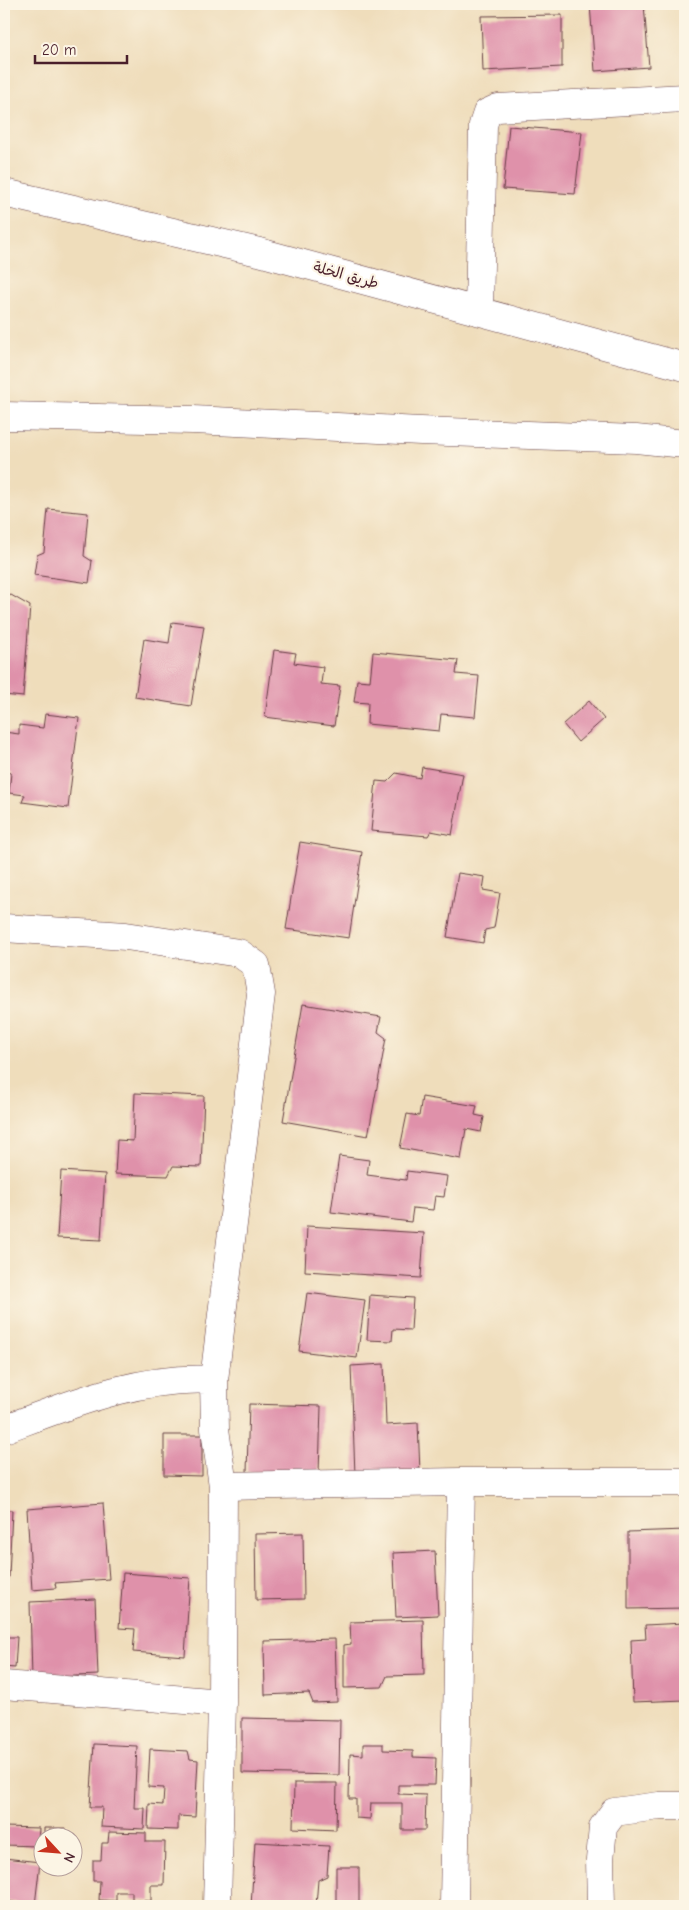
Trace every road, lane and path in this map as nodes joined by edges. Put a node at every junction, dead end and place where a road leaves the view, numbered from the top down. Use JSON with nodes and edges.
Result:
{"nodes":[{"id":1,"x":685,"y":98,"type":"edge"},
{"id":2,"x":4,"y":193,"type":"edge"},
{"id":3,"x":480,"y":311,"type":"junction"},
{"id":4,"x":685,"y":367,"type":"edge"},
{"id":5,"x":4,"y":416,"type":"edge"},
{"id":6,"x":685,"y":444,"type":"edge"},
{"id":7,"x":4,"y":928,"type":"edge"},
{"id":8,"x":214,"y":1380,"type":"junction"},
{"id":9,"x":4,"y":1429,"type":"edge"},
{"id":10,"x":461,"y":1482,"type":"junction"},
{"id":11,"x":685,"y":1482,"type":"edge"},
{"id":12,"x":223,"y":1486,"type":"junction"},
{"id":13,"x":4,"y":1685,"type":"edge"},
{"id":14,"x":222,"y":1703,"type":"junction"},
{"id":15,"x":685,"y":1806,"type":"edge"},
{"id":16,"x":217,"y":1906,"type":"edge"},
{"id":17,"x":454,"y":1906,"type":"edge"},
{"id":18,"x":602,"y":1906,"type":"edge"}],
"edges":[{"from":1,"to":3,"type":"street"},
{"from":2,"to":3,"type":"street","name":"طريق الخلة"},
{"from":3,"to":4,"type":"street","name":"طريق الخلة"},
{"from":5,"to":6,"type":"street"},
{"from":7,"to":8,"type":"street"},
{"from":8,"to":9,"type":"street"},
{"from":8,"to":12,"type":"street"},
{"from":10,"to":11,"type":"street"},
{"from":10,"to":12,"type":"street"},
{"from":10,"to":17,"type":"street"},
{"from":12,"to":14,"type":"street"},
{"from":13,"to":14,"type":"street"},
{"from":14,"to":16,"type":"street"},
{"from":15,"to":18,"type":"street"}]}
